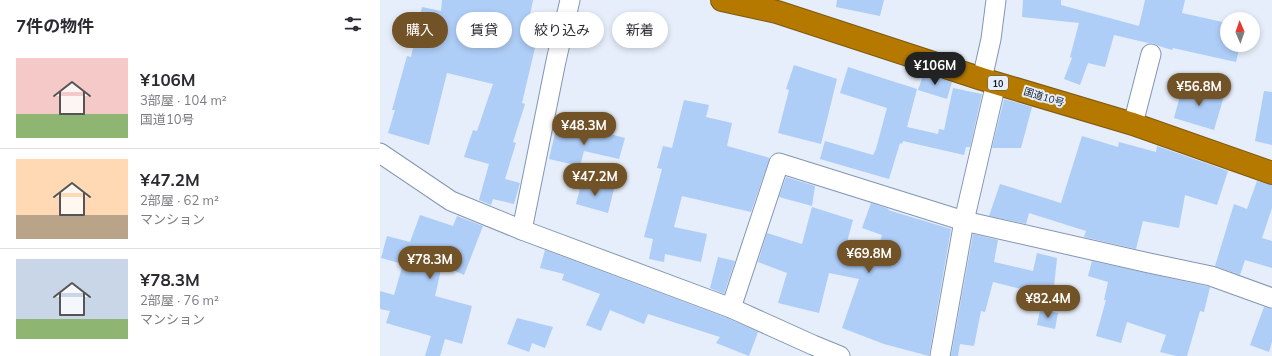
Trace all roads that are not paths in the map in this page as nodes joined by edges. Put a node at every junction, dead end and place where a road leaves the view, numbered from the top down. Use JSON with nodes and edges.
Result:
{"nodes":[{"id":1,"x":570,"y":0,"type":"edge"},
{"id":2,"x":722,"y":0,"type":"edge"},
{"id":3,"x":996,"y":0,"type":"edge"},
{"id":4,"x":779,"y":6,"type":"edge"},
{"id":5,"x":1151,"y":54,"type":"dead end"},
{"id":6,"x":989,"y":81,"type":"junction"},
{"id":7,"x":1133,"y":124,"type":"junction"},
{"id":8,"x":380,"y":154,"type":"edge"},
{"id":9,"x":1272,"y":173,"type":"edge"},
{"id":10,"x":964,"y":221,"type":"junction"},
{"id":11,"x":522,"y":230,"type":"junction"},
{"id":12,"x":1272,"y":298,"type":"edge"},
{"id":13,"x":731,"y":308,"type":"junction"},
{"id":14,"x":812,"y":351,"type":"edge"},
{"id":15,"x":840,"y":356,"type":"edge"},
{"id":16,"x":940,"y":356,"type":"edge"}],
"edges":[{"from":1,"to":11,"type":"street"},
{"from":2,"to":4,"type":"highway","name":"国道10号","number":"10"},
{"from":3,"to":6,"type":"street"},
{"from":4,"to":6,"type":"highway","name":"国道10号","number":"10"},
{"from":5,"to":7,"type":"street"},
{"from":6,"to":7,"type":"highway","name":"国道10号","number":"10"},
{"from":6,"to":10,"type":"street"},
{"from":7,"to":9,"type":"highway","name":"国道10号","number":"10"},
{"from":8,"to":11,"type":"street"},
{"from":10,"to":12,"type":"street"},
{"from":10,"to":13,"type":"street"},
{"from":10,"to":16,"type":"street"},
{"from":11,"to":13,"type":"street"},
{"from":13,"to":14,"type":"street"},
{"from":14,"to":15,"type":"street"}]}
